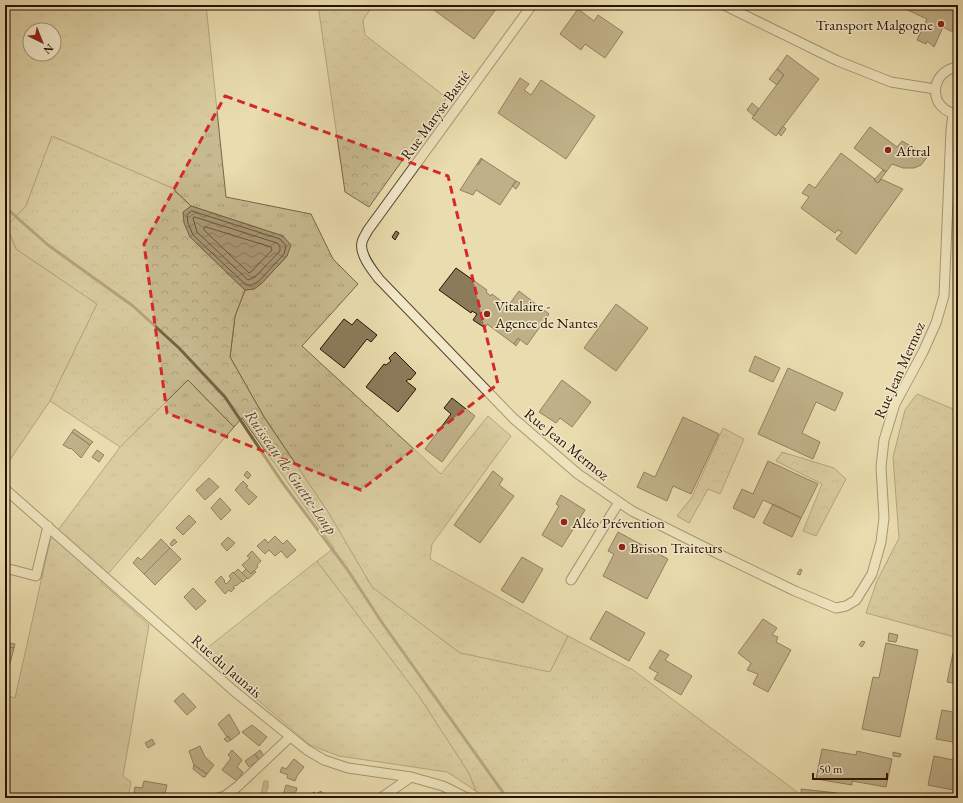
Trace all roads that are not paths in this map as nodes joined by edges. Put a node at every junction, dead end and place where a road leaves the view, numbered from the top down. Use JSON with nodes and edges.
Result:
{"nodes":[{"id":1,"x":532,"y":5,"type":"edge"},
{"id":2,"x":724,"y":5,"type":"edge"},
{"id":3,"x":958,"y":67,"type":"edge"},
{"id":4,"x":935,"y":89,"type":"junction"},
{"id":5,"x":955,"y":114,"type":"edge"},
{"id":6,"x":362,"y":242,"type":"joint"},
{"id":7,"x":5,"y":489,"type":"edge"},
{"id":8,"x":619,"y":502,"type":"junction"},
{"id":9,"x":48,"y":526,"type":"junction"},
{"id":10,"x":5,"y":568,"type":"edge"},
{"id":11,"x":571,"y":580,"type":"dead end"},
{"id":12,"x":290,"y":737,"type":"junction"},
{"id":13,"x":411,"y":777,"type":"junction"},
{"id":14,"x":218,"y":798,"type":"edge"},
{"id":15,"x":381,"y":798,"type":"edge"},
{"id":16,"x":467,"y":798,"type":"edge"}],
"edges":[{"from":1,"to":6,"type":"street","name":"Rue Maryse Bastié"},
{"from":2,"to":4,"type":"street"},
{"from":3,"to":4,"type":"street"},
{"from":4,"to":5,"type":"street"},
{"from":5,"to":8,"type":"street","name":"Rue Jean Mermoz"},
{"from":6,"to":8,"type":"street","name":"Rue Jean Mermoz"},
{"from":7,"to":9,"type":"street","name":"Rue du Jaunais"},
{"from":8,"to":11,"type":"street"},
{"from":9,"to":10,"type":"street"},
{"from":9,"to":12,"type":"street","name":"Rue du Jaunais"},
{"from":12,"to":13,"type":"street","name":"Rue du Jaunais"},
{"from":12,"to":14,"type":"street"},
{"from":13,"to":15,"type":"street"},
{"from":13,"to":16,"type":"street","name":"Rue du Jaunais"}]}
